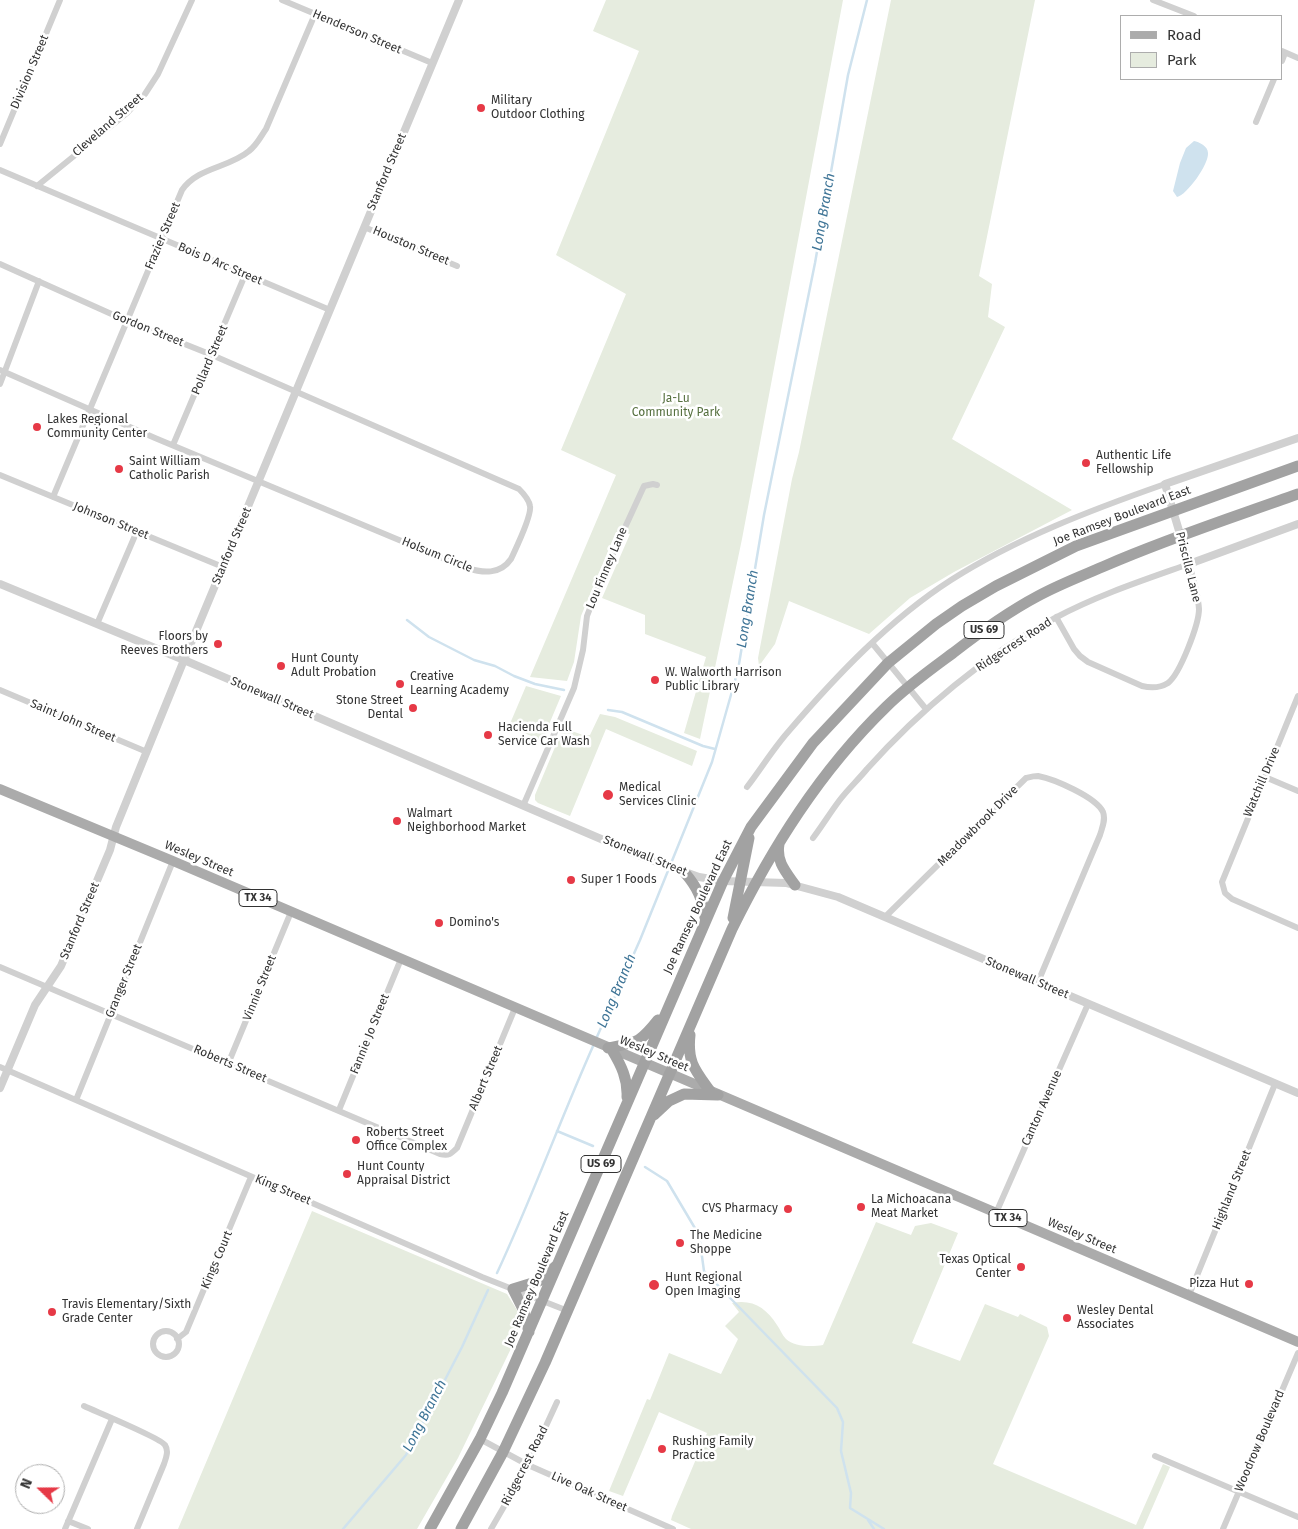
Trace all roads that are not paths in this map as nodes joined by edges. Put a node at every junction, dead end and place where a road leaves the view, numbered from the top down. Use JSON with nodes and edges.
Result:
{"nodes":[{"id":1,"x":60,"y":0,"type":"edge"},
{"id":2,"x":192,"y":0,"type":"edge"},
{"id":3,"x":282,"y":0,"type":"edge"},
{"id":4,"x":459,"y":0,"type":"edge"},
{"id":5,"x":1153,"y":0,"type":"edge"},
{"id":6,"x":315,"y":14,"type":"junction"},
{"id":7,"x":1191,"y":15,"type":"edge"},
{"id":8,"x":1283,"y":52,"type":"edge"},
{"id":9,"x":1298,"y":58,"type":"edge"},
{"id":10,"x":432,"y":63,"type":"junction"},
{"id":11,"x":1274,"y":80,"type":"edge"},
{"id":12,"x":1256,"y":122,"type":"dead end"},
{"id":13,"x":0,"y":144,"type":"edge"},
{"id":14,"x":0,"y":170,"type":"edge"},
{"id":15,"x":37,"y":186,"type":"junction"},
{"id":16,"x":364,"y":226,"type":"junction"},
{"id":17,"x":162,"y":240,"type":"junction"},
{"id":18,"x":0,"y":264,"type":"edge"},
{"id":19,"x":457,"y":266,"type":"dead end"},
{"id":20,"x":245,"y":275,"type":"junction"},
{"id":21,"x":39,"y":281,"type":"junction"},
{"id":22,"x":330,"y":310,"type":"junction"},
{"id":23,"x":127,"y":321,"type":"junction"},
{"id":24,"x":212,"y":355,"type":"junction"},
{"id":25,"x":2,"y":371,"type":"edge"},
{"id":26,"x":0,"y":384,"type":"edge"},
{"id":27,"x":296,"y":392,"type":"junction"},
{"id":28,"x":90,"y":409,"type":"junction"},
{"id":29,"x":1298,"y":438,"type":"edge"},
{"id":30,"x":174,"y":445,"type":"junction"},
{"id":31,"x":1298,"y":466,"type":"edge"},
{"id":32,"x":0,"y":475,"type":"edge"},
{"id":33,"x":258,"y":481,"type":"junction"},
{"id":34,"x":1165,"y":484,"type":"junction"},
{"id":35,"x":657,"y":485,"type":"dead end"},
{"id":36,"x":1298,"y":494,"type":"edge"},
{"id":37,"x":53,"y":496,"type":"junction"},
{"id":38,"x":1173,"y":511,"type":"junction"},
{"id":39,"x":1298,"y":524,"type":"edge"},
{"id":40,"x":137,"y":532,"type":"junction"},
{"id":41,"x":1180,"y":536,"type":"junction"},
{"id":42,"x":1188,"y":564,"type":"junction"},
{"id":43,"x":223,"y":566,"type":"junction"},
{"id":44,"x":0,"y":584,"type":"edge"},
{"id":45,"x":1056,"y":618,"type":"junction"},
{"id":46,"x":97,"y":624,"type":"junction"},
{"id":47,"x":872,"y":643,"type":"junction"},
{"id":48,"x":184,"y":660,"type":"junction"},
{"id":49,"x":888,"y":663,"type":"junction"},
{"id":50,"x":908,"y":687,"type":"junction"},
{"id":51,"x":0,"y":690,"type":"edge"},
{"id":52,"x":1298,"y":696,"type":"edge"},
{"id":53,"x":926,"y":709,"type":"junction"},
{"id":54,"x":146,"y":752,"type":"junction"},
{"id":55,"x":1265,"y":777,"type":"junction"},
{"id":56,"x":747,"y":787,"type":"dead end"},
{"id":57,"x":0,"y":789,"type":"edge"},
{"id":58,"x":1298,"y":791,"type":"edge"},
{"id":59,"x":523,"y":806,"type":"junction"},
{"id":60,"x":752,"y":827,"type":"junction"},
{"id":61,"x":113,"y":837,"type":"junction"},
{"id":62,"x":813,"y":838,"type":"dead end"},
{"id":63,"x":779,"y":842,"type":"junction"},
{"id":64,"x":173,"y":861,"type":"junction"},
{"id":65,"x":682,"y":872,"type":"junction"},
{"id":66,"x":722,"y":881,"type":"junction"},
{"id":67,"x":740,"y":881,"type":"junction"},
{"id":68,"x":755,"y":882,"type":"junction"},
{"id":69,"x":794,"y":885,"type":"junction"},
{"id":70,"x":291,"y":912,"type":"junction"},
{"id":71,"x":885,"y":917,"type":"junction"},
{"id":72,"x":706,"y":919,"type":"junction"},
{"id":73,"x":1298,"y":928,"type":"edge"},
{"id":74,"x":732,"y":929,"type":"junction"},
{"id":75,"x":401,"y":959,"type":"junction"},
{"id":76,"x":0,"y":967,"type":"edge"},
{"id":77,"x":1038,"y":982,"type":"junction"},
{"id":78,"x":48,"y":987,"type":"junction"},
{"id":79,"x":1088,"y":1004,"type":"junction"},
{"id":80,"x":515,"y":1008,"type":"junction"},
{"id":81,"x":667,"y":1008,"type":"junction"},
{"id":82,"x":110,"y":1014,"type":"junction"},
{"id":83,"x":691,"y":1024,"type":"junction"},
{"id":84,"x":609,"y":1048,"type":"junction"},
{"id":85,"x":644,"y":1063,"type":"junction"},
{"id":86,"x":228,"y":1064,"type":"junction"},
{"id":87,"x":4,"y":1068,"type":"edge"},
{"id":88,"x":670,"y":1074,"type":"junction"},
{"id":89,"x":1275,"y":1084,"type":"junction"},
{"id":90,"x":0,"y":1088,"type":"edge"},
{"id":91,"x":714,"y":1093,"type":"junction"},
{"id":92,"x":1298,"y":1093,"type":"edge"},
{"id":93,"x":76,"y":1100,"type":"junction"},
{"id":94,"x":626,"y":1105,"type":"junction"},
{"id":95,"x":338,"y":1110,"type":"junction"},
{"id":96,"x":651,"y":1118,"type":"junction"},
{"id":97,"x":457,"y":1148,"type":"joint"},
{"id":98,"x":252,"y":1177,"type":"junction"},
{"id":99,"x":996,"y":1213,"type":"junction"},
{"id":100,"x":558,"y":1264,"type":"junction"},
{"id":101,"x":513,"y":1289,"type":"junction"},
{"id":102,"x":1189,"y":1296,"type":"junction"},
{"id":103,"x":543,"y":1302,"type":"junction"},
{"id":104,"x":568,"y":1311,"type":"junction"},
{"id":105,"x":529,"y":1332,"type":"junction"},
{"id":106,"x":177,"y":1339,"type":"junction"},
{"id":107,"x":1298,"y":1342,"type":"edge"},
{"id":108,"x":1298,"y":1353,"type":"edge"},
{"id":109,"x":557,"y":1402,"type":"dead end"},
{"id":110,"x":84,"y":1406,"type":"dead end"},
{"id":111,"x":112,"y":1419,"type":"junction"},
{"id":112,"x":480,"y":1439,"type":"junction"},
{"id":113,"x":503,"y":1452,"type":"junction"},
{"id":114,"x":1155,"y":1456,"type":"dead end"},
{"id":115,"x":528,"y":1465,"type":"junction"},
{"id":116,"x":1239,"y":1491,"type":"junction"},
{"id":117,"x":1298,"y":1517,"type":"edge"},
{"id":118,"x":68,"y":1521,"type":"junction"},
{"id":119,"x":65,"y":1529,"type":"edge"},
{"id":120,"x":88,"y":1529,"type":"edge"},
{"id":121,"x":137,"y":1529,"type":"edge"},
{"id":122,"x":430,"y":1529,"type":"edge"},
{"id":123,"x":461,"y":1529,"type":"edge"},
{"id":124,"x":491,"y":1529,"type":"edge"},
{"id":125,"x":673,"y":1529,"type":"edge"},
{"id":126,"x":1223,"y":1529,"type":"edge"}],
"edges":[{"from":1,"to":13,"type":"street","name":"Division Street"},
{"from":2,"to":15,"type":"street","name":"Cleveland Street"},
{"from":3,"to":6,"type":"street","name":"Henderson Street"},
{"from":4,"to":10,"type":"street","name":"Stanford Street"},
{"from":5,"to":7,"type":"street"},
{"from":6,"to":10,"type":"street","name":"Henderson Street"},
{"from":6,"to":17,"type":"street","name":"Frazier Street"},
{"from":8,"to":9,"type":"street"},
{"from":10,"to":16,"type":"street","name":"Stanford Street"},
{"from":11,"to":12,"type":"street"},
{"from":14,"to":15,"type":"street","name":"Bois D Arc Street"},
{"from":15,"to":17,"type":"street","name":"Bois D Arc Street"},
{"from":16,"to":19,"type":"street","name":"Houston Street"},
{"from":16,"to":22,"type":"street","name":"Stanford Street"},
{"from":17,"to":20,"type":"street","name":"Bois D Arc Street"},
{"from":17,"to":23,"type":"street","name":"Frazier Street"},
{"from":18,"to":21,"type":"street","name":"Gordon Street"},
{"from":20,"to":22,"type":"street","name":"Bois D Arc Street"},
{"from":20,"to":24,"type":"street","name":"Pollard Street"},
{"from":21,"to":23,"type":"street","name":"Gordon Street"},
{"from":21,"to":25,"type":"street"},
{"from":22,"to":27,"type":"street","name":"Stanford Street"},
{"from":23,"to":24,"type":"street","name":"Gordon Street"},
{"from":23,"to":28,"type":"street","name":"Frazier Street"},
{"from":24,"to":27,"type":"street","name":"Gordon Street"},
{"from":24,"to":30,"type":"street","name":"Pollard Street"},
{"from":25,"to":26,"type":"street"},
{"from":25,"to":28,"type":"street","name":"Holsum Circle"},
{"from":27,"to":33,"type":"street","name":"Stanford Street"},
{"from":27,"to":33,"type":"street","name":"Holsum Circle"},
{"from":28,"to":30,"type":"street","name":"Holsum Circle"},
{"from":28,"to":37,"type":"street","name":"Frazier Street"},
{"from":29,"to":34,"type":"street"},
{"from":30,"to":33,"type":"street","name":"Holsum Circle"},
{"from":31,"to":38,"type":"highway","name":"Joe Ramsey Boulevard East","number":"US 69"},
{"from":32,"to":37,"type":"street","name":"Johnson Street"},
{"from":33,"to":43,"type":"street","name":"Stanford Street"},
{"from":34,"to":38,"type":"street","name":"Priscilla Lane"},
{"from":34,"to":47,"type":"street"},
{"from":35,"to":59,"type":"street","name":"Lou Finney Lane"},
{"from":36,"to":41,"type":"highway","number":"US 69"},
{"from":37,"to":40,"type":"street","name":"Johnson Street"},
{"from":38,"to":41,"type":"street","name":"Priscilla Lane"},
{"from":38,"to":49,"type":"highway","name":"Joe Ramsey Boulevard East","number":"US 69"},
{"from":39,"to":42,"type":"street","name":"Ridgecrest Road"},
{"from":40,"to":43,"type":"street","name":"Johnson Street"},
{"from":40,"to":46,"type":"street"},
{"from":41,"to":42,"type":"street","name":"Priscilla Lane"},
{"from":41,"to":50,"type":"highway","number":"US 69"},
{"from":42,"to":45,"type":"street","name":"Ridgecrest Road"},
{"from":42,"to":45,"type":"street","name":"Priscilla Lane"},
{"from":43,"to":48,"type":"street","name":"Stanford Street"},
{"from":44,"to":46,"type":"street","name":"Stonewall Street"},
{"from":45,"to":53,"type":"street","name":"Ridgecrest Road"},
{"from":46,"to":48,"type":"street","name":"Stonewall Street"},
{"from":47,"to":49,"type":"street"},
{"from":47,"to":56,"type":"street"},
{"from":48,"to":54,"type":"street","name":"Stanford Street"},
{"from":48,"to":59,"type":"street","name":"Stonewall Street"},
{"from":49,"to":50,"type":"street"},
{"from":49,"to":60,"type":"highway","name":"Joe Ramsey Boulevard East","number":"US 69"},
{"from":50,"to":53,"type":"street"},
{"from":50,"to":63,"type":"highway","number":"US 69"},
{"from":51,"to":54,"type":"street","name":"Saint John Street"},
{"from":52,"to":55,"type":"street","name":"Watchill Drive"},
{"from":53,"to":62,"type":"street","name":"Ridgecrest Road"},
{"from":54,"to":61,"type":"street","name":"Stanford Street"},
{"from":55,"to":58,"type":"street"},
{"from":55,"to":73,"type":"street","name":"Watchill Drive"},
{"from":57,"to":61,"type":"main road","name":"Wesley Street","number":"TX 34"},
{"from":59,"to":65,"type":"street","name":"Stonewall Street"},
{"from":60,"to":66,"type":"highway","name":"Joe Ramsey Boulevard East","number":"US 69"},
{"from":60,"to":67,"type":"highway"},
{"from":61,"to":64,"type":"main road","name":"Wesley Street","number":"TX 34"},
{"from":61,"to":78,"type":"street","name":"Stanford Street"},
{"from":63,"to":68,"type":"highway","number":"US 69"},
{"from":63,"to":69,"type":"highway"},
{"from":64,"to":70,"type":"main road","name":"Wesley Street","number":"TX 34"},
{"from":64,"to":82,"type":"street","name":"Granger Street"},
{"from":65,"to":66,"type":"street","name":"Stonewall Street"},
{"from":65,"to":72,"type":"highway"},
{"from":66,"to":67,"type":"street","name":"Stonewall Street"},
{"from":66,"to":72,"type":"highway","name":"Joe Ramsey Boulevard East","number":"US 69"},
{"from":67,"to":68,"type":"street","name":"Stonewall Street"},
{"from":67,"to":74,"type":"highway"},
{"from":68,"to":69,"type":"street","name":"Stonewall Street"},
{"from":68,"to":74,"type":"highway","number":"US 69"},
{"from":69,"to":71,"type":"street","name":"Stonewall Street"},
{"from":70,"to":75,"type":"main road","name":"Wesley Street","number":"TX 34"},
{"from":70,"to":86,"type":"street","name":"Vinnie Street"},
{"from":71,"to":77,"type":"street","name":"Stonewall Street"},
{"from":71,"to":77,"type":"street","name":"Meadowbrook Drive"},
{"from":72,"to":81,"type":"highway","name":"Joe Ramsey Boulevard East","number":"US 69"},
{"from":74,"to":83,"type":"highway","number":"US 69"},
{"from":75,"to":80,"type":"main road","name":"Wesley Street","number":"TX 34"},
{"from":75,"to":95,"type":"street","name":"Fannie Jo Street"},
{"from":76,"to":78,"type":"street","name":"Roberts Street"},
{"from":77,"to":79,"type":"street","name":"Stonewall Street"},
{"from":78,"to":82,"type":"street","name":"Roberts Street"},
{"from":78,"to":87,"type":"street","name":"Stanford Street"},
{"from":79,"to":89,"type":"street","name":"Stonewall Street"},
{"from":79,"to":99,"type":"street","name":"Canton Avenue"},
{"from":80,"to":84,"type":"main road","name":"Wesley Street","number":"TX 34"},
{"from":80,"to":97,"type":"street","name":"Albert Street"},
{"from":81,"to":84,"type":"highway"},
{"from":81,"to":85,"type":"highway","name":"Joe Ramsey Boulevard East","number":"US 69"},
{"from":82,"to":86,"type":"street","name":"Roberts Street"},
{"from":82,"to":93,"type":"street","name":"Granger Street"},
{"from":83,"to":88,"type":"highway","number":"US 69"},
{"from":83,"to":91,"type":"highway"},
{"from":84,"to":85,"type":"main road","name":"Wesley Street","number":"TX 34"},
{"from":84,"to":94,"type":"highway"},
{"from":85,"to":88,"type":"main road","name":"Wesley Street","number":"TX 34"},
{"from":85,"to":94,"type":"highway","name":"Joe Ramsey Boulevard East","number":"US 69"},
{"from":86,"to":95,"type":"street","name":"Roberts Street"},
{"from":87,"to":90,"type":"street","name":"Stanford Street"},
{"from":87,"to":93,"type":"street","name":"King Street"},
{"from":88,"to":91,"type":"main road","name":"Wesley Street","number":"TX 34"},
{"from":88,"to":96,"type":"highway","number":"US 69"},
{"from":89,"to":92,"type":"street","name":"Stonewall Street"},
{"from":89,"to":102,"type":"street","name":"Highland Street"},
{"from":91,"to":96,"type":"highway"},
{"from":91,"to":99,"type":"main road","name":"Wesley Street","number":"TX 34"},
{"from":93,"to":98,"type":"street","name":"King Street"},
{"from":94,"to":100,"type":"highway","name":"Joe Ramsey Boulevard East","number":"US 69"},
{"from":95,"to":97,"type":"street","name":"Roberts Street"},
{"from":96,"to":104,"type":"highway","number":"US 69"},
{"from":98,"to":101,"type":"street","name":"King Street"},
{"from":98,"to":106,"type":"street","name":"Kings Court"},
{"from":99,"to":102,"type":"main road","name":"Wesley Street","number":"TX 34"},
{"from":100,"to":101,"type":"highway"},
{"from":100,"to":103,"type":"highway","name":"Joe Ramsey Boulevard East","number":"US 69"},
{"from":101,"to":103,"type":"street","name":"King Street"},
{"from":101,"to":105,"type":"highway"},
{"from":102,"to":107,"type":"main road","name":"Wesley Street","number":"TX 34"},
{"from":103,"to":104,"type":"street","name":"King Street"},
{"from":103,"to":105,"type":"highway","name":"Joe Ramsey Boulevard East","number":"US 69"},
{"from":104,"to":113,"type":"highway","number":"US 69"},
{"from":105,"to":112,"type":"highway","name":"Joe Ramsey Boulevard East","number":"US 69"},
{"from":106,"to":106,"type":"street"},
{"from":108,"to":116,"type":"street","name":"Woodrow Boulevard"},
{"from":109,"to":115,"type":"street","name":"Ridgecrest Road"},
{"from":110,"to":111,"type":"street"},
{"from":111,"to":118,"type":"street"},
{"from":111,"to":121,"type":"street"},
{"from":112,"to":113,"type":"street","name":"Live Oak Street"},
{"from":112,"to":122,"type":"highway","name":"Joe Ramsey Boulevard East","number":"US 69"},
{"from":113,"to":115,"type":"street","name":"Live Oak Street"},
{"from":113,"to":123,"type":"highway","number":"US 69"},
{"from":114,"to":116,"type":"street"},
{"from":115,"to":124,"type":"street","name":"Ridgecrest Road"},
{"from":115,"to":125,"type":"street","name":"Live Oak Street"},
{"from":116,"to":117,"type":"street"},
{"from":116,"to":126,"type":"street","name":"Woodrow Boulevard"},
{"from":118,"to":119,"type":"street"},
{"from":118,"to":120,"type":"street"}]}
